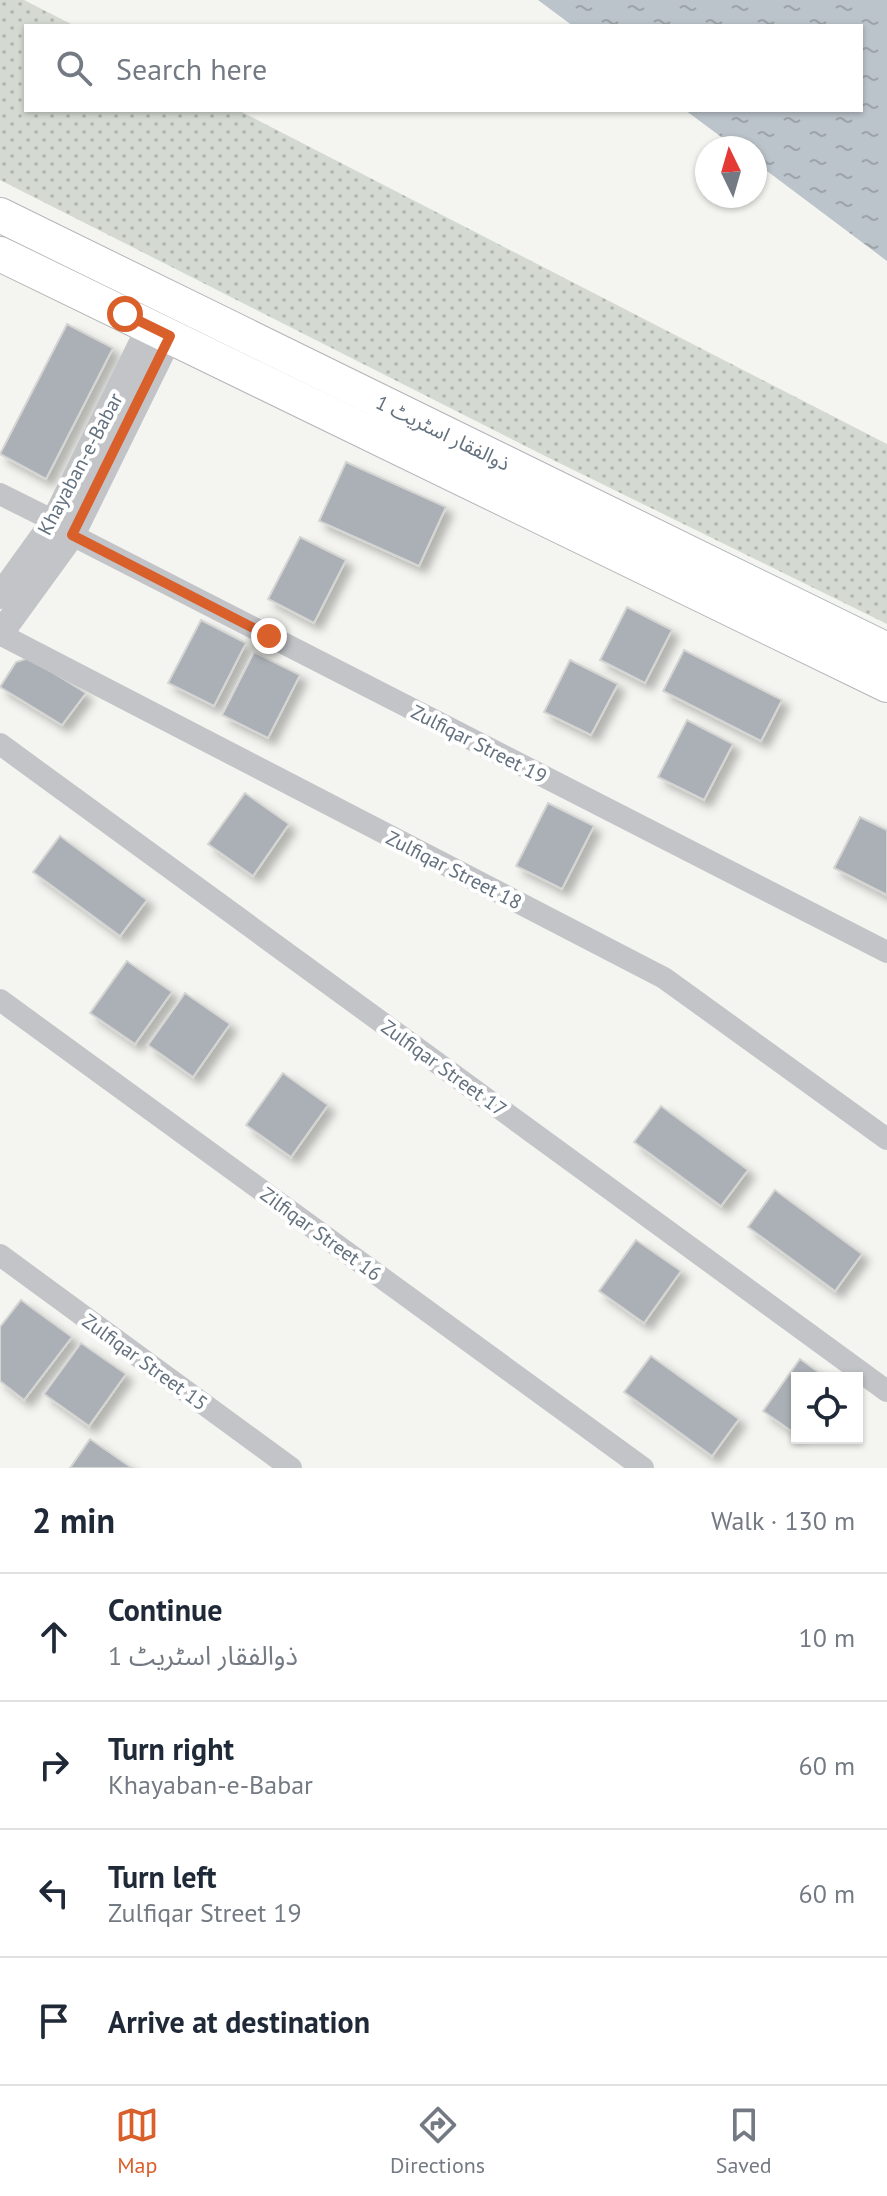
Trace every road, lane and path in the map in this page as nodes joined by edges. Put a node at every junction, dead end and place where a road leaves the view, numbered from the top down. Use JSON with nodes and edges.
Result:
{"nodes":[{"id":1,"x":0,"y":215,"type":"edge"},
{"id":2,"x":0,"y":254,"type":"edge"},
{"id":3,"x":160,"y":331,"type":"junction"},
{"id":4,"x":0,"y":494,"type":"edge"},
{"id":5,"x":63,"y":528,"type":"junction"},
{"id":6,"x":0,"y":596,"type":"edge"},
{"id":7,"x":0,"y":634,"type":"edge"},
{"id":8,"x":887,"y":650,"type":"edge"},
{"id":9,"x":887,"y":685,"type":"edge"},
{"id":10,"x":0,"y":744,"type":"edge"},
{"id":11,"x":887,"y":952,"type":"edge"},
{"id":12,"x":0,"y":1000,"type":"edge"},
{"id":13,"x":887,"y":1139,"type":"edge"},
{"id":14,"x":0,"y":1255,"type":"edge"},
{"id":15,"x":887,"y":1391,"type":"edge"},
{"id":16,"x":291,"y":1468,"type":"edge"},
{"id":17,"x":643,"y":1468,"type":"edge"}],
"edges":[{"from":1,"to":8,"type":"main road","name":"ذوالفقار اسٹریٹ 1"},
{"from":2,"to":3,"type":"main road","name":"ذوالفقار اسٹریٹ 1"},
{"from":3,"to":5,"type":"street","name":"Khayaban-e-Babar"},
{"from":3,"to":9,"type":"main road","name":"ذوالفقار اسٹریٹ 1"},
{"from":4,"to":5,"type":"street","name":"Zulfiqar Street 19"},
{"from":5,"to":6,"type":"street","name":"Khayaban-e-Babar"},
{"from":5,"to":7,"type":"street","name":"Khayaban-e-Babar"},
{"from":5,"to":11,"type":"street","name":"Zulfiqar Street 19"},
{"from":7,"to":13,"type":"street","name":"Zulfiqar Street 18"},
{"from":10,"to":15,"type":"street","name":"Zulfiqar Street 17"},
{"from":12,"to":17,"type":"street","name":"Zilfiqar Street 16"},
{"from":14,"to":16,"type":"street","name":"Zulfiqar Street 15"}]}
